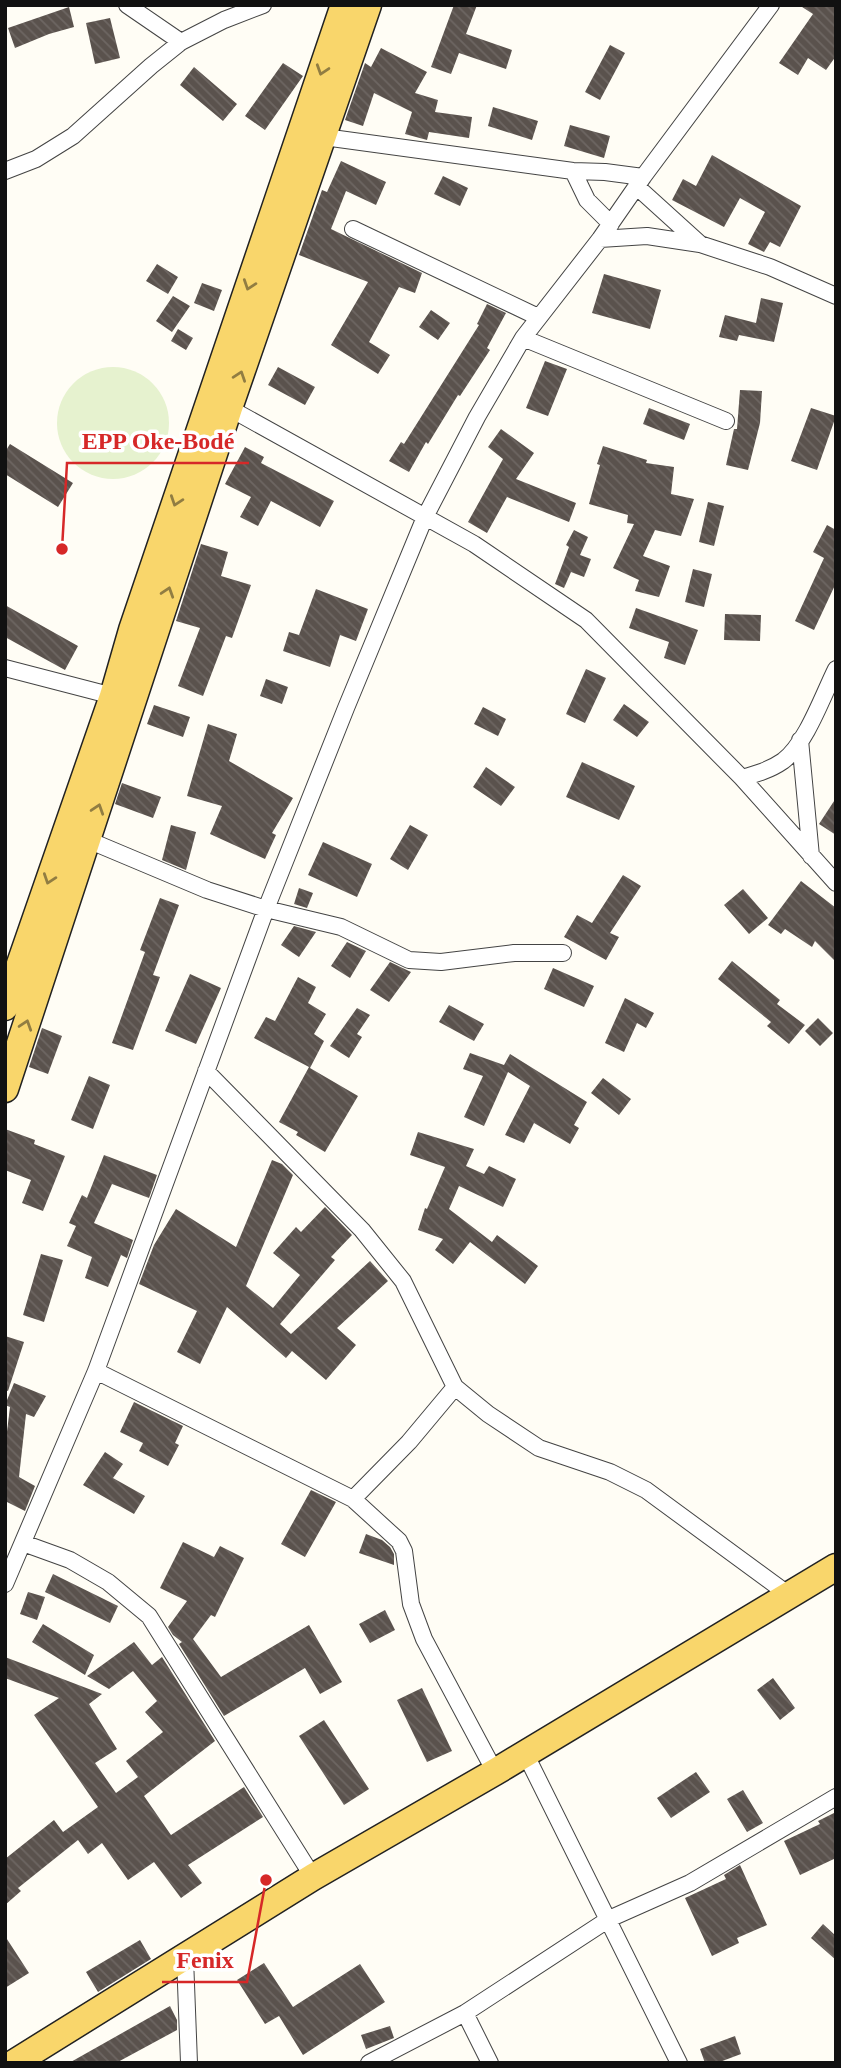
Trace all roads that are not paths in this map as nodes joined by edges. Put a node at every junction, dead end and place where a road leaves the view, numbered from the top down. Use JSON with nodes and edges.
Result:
{"nodes":[{"id":1,"x":127,"y":5,"type":"edge"},
{"id":2,"x":263,"y":5,"type":"edge"},
{"id":3,"x":344,"y":5,"type":"edge"},
{"id":4,"x":368,"y":5,"type":"edge"},
{"id":5,"x":771,"y":5,"type":"edge"},
{"id":6,"x":181,"y":42,"type":"junction"},
{"id":7,"x":324,"y":137,"type":"junction"},
{"id":8,"x":5,"y":171,"type":"edge"},
{"id":9,"x":573,"y":171,"type":"junction"},
{"id":10,"x":639,"y":182,"type":"junction"},
{"id":11,"x":611,"y":225,"type":"junction"},
{"id":12,"x":353,"y":229,"type":"dead end"},
{"id":13,"x":600,"y":239,"type":"junction"},
{"id":14,"x":700,"y":244,"type":"junction"},
{"id":15,"x":836,"y":296,"type":"edge"},
{"id":16,"x":538,"y":317,"type":"junction"},
{"id":17,"x":523,"y":338,"type":"junction"},
{"id":18,"x":229,"y":408,"type":"junction"},
{"id":19,"x":726,"y":421,"type":"dead end"},
{"id":20,"x":425,"y":517,"type":"junction"},
{"id":21,"x":5,"y":668,"type":"edge"},
{"id":22,"x":836,"y":669,"type":"edge"},
{"id":23,"x":113,"y":696,"type":"junction"},
{"id":24,"x":800,"y":740,"type":"junction"},
{"id":25,"x":742,"y":778,"type":"junction"},
{"id":26,"x":88,"y":840,"type":"junction"},
{"id":27,"x":811,"y":856,"type":"junction"},
{"id":28,"x":836,"y":883,"type":"edge"},
{"id":29,"x":266,"y":909,"type":"junction"},
{"id":30,"x":563,"y":953,"type":"dead end"},
{"id":31,"x":5,"y":1007,"type":"edge"},
{"id":32,"x":206,"y":1071,"type":"junction"},
{"id":33,"x":5,"y":1090,"type":"edge"},
{"id":34,"x":96,"y":1371,"type":"junction"},
{"id":35,"x":455,"y":1387,"type":"junction"},
{"id":36,"x":353,"y":1499,"type":"junction"},
{"id":37,"x":23,"y":1544,"type":"junction"},
{"id":38,"x":9,"y":1565,"type":"edge"},
{"id":39,"x":836,"y":1567,"type":"edge"},
{"id":40,"x":5,"y":1584,"type":"edge"},
{"id":41,"x":789,"y":1595,"type":"junction"},
{"id":42,"x":525,"y":1753,"type":"junction"},
{"id":43,"x":495,"y":1772,"type":"junction"},
{"id":44,"x":836,"y":1797,"type":"edge"},
{"id":45,"x":313,"y":1877,"type":"junction"},
{"id":46,"x":609,"y":1919,"type":"junction"},
{"id":47,"x":185,"y":1958,"type":"junction"},
{"id":48,"x":464,"y":2013,"type":"junction"},
{"id":49,"x":14,"y":2063,"type":"edge"},
{"id":50,"x":189,"y":2063,"type":"edge"},
{"id":51,"x":369,"y":2063,"type":"edge"},
{"id":52,"x":490,"y":2063,"type":"edge"},
{"id":53,"x":679,"y":2063,"type":"edge"}],
"edges":[{"from":1,"to":6,"type":"street"},
{"from":2,"to":6,"type":"street"},
{"from":3,"to":23,"type":"main road","one_way":true},
{"from":4,"to":7,"type":"main road"},
{"from":5,"to":10,"type":"street"},
{"from":6,"to":8,"type":"street"},
{"from":7,"to":9,"type":"street"},
{"from":18,"to":7,"type":"main road","one_way":true},
{"from":9,"to":10,"type":"street"},
{"from":9,"to":11,"type":"street"},
{"from":10,"to":11,"type":"street"},
{"from":10,"to":14,"type":"street"},
{"from":11,"to":13,"type":"street"},
{"from":12,"to":16,"type":"street"},
{"from":13,"to":14,"type":"street"},
{"from":13,"to":16,"type":"street"},
{"from":14,"to":15,"type":"street"},
{"from":16,"to":17,"type":"street"},
{"from":17,"to":19,"type":"street"},
{"from":17,"to":20,"type":"street"},
{"from":18,"to":20,"type":"street"},
{"from":26,"to":18,"type":"main road","one_way":true},
{"from":20,"to":25,"type":"street"},
{"from":20,"to":29,"type":"street"},
{"from":21,"to":23,"type":"street"},
{"from":22,"to":24,"type":"street"},
{"from":23,"to":31,"type":"main road","one_way":true},
{"from":24,"to":25,"type":"street"},
{"from":24,"to":27,"type":"street"},
{"from":25,"to":27,"type":"street"},
{"from":26,"to":29,"type":"street"},
{"from":33,"to":26,"type":"main road","one_way":true},
{"from":27,"to":28,"type":"street"},
{"from":29,"to":30,"type":"street"},
{"from":29,"to":32,"type":"street"},
{"from":32,"to":34,"type":"street"},
{"from":32,"to":35,"type":"street"},
{"from":34,"to":36,"type":"street"},
{"from":34,"to":37,"type":"street"},
{"from":35,"to":36,"type":"street"},
{"from":35,"to":41,"type":"street"},
{"from":36,"to":43,"type":"street"},
{"from":37,"to":38,"type":"street"},
{"from":37,"to":45,"type":"street"},
{"from":38,"to":40,"type":"street"},
{"from":39,"to":41,"type":"main road"},
{"from":41,"to":42,"type":"main road"},
{"from":42,"to":43,"type":"main road"},
{"from":42,"to":46,"type":"street"},
{"from":43,"to":45,"type":"main road"},
{"from":44,"to":46,"type":"street"},
{"from":45,"to":47,"type":"main road"},
{"from":46,"to":48,"type":"street"},
{"from":46,"to":53,"type":"street"},
{"from":47,"to":49,"type":"main road"},
{"from":47,"to":50,"type":"street"},
{"from":48,"to":51,"type":"street"},
{"from":48,"to":52,"type":"street"}]}
